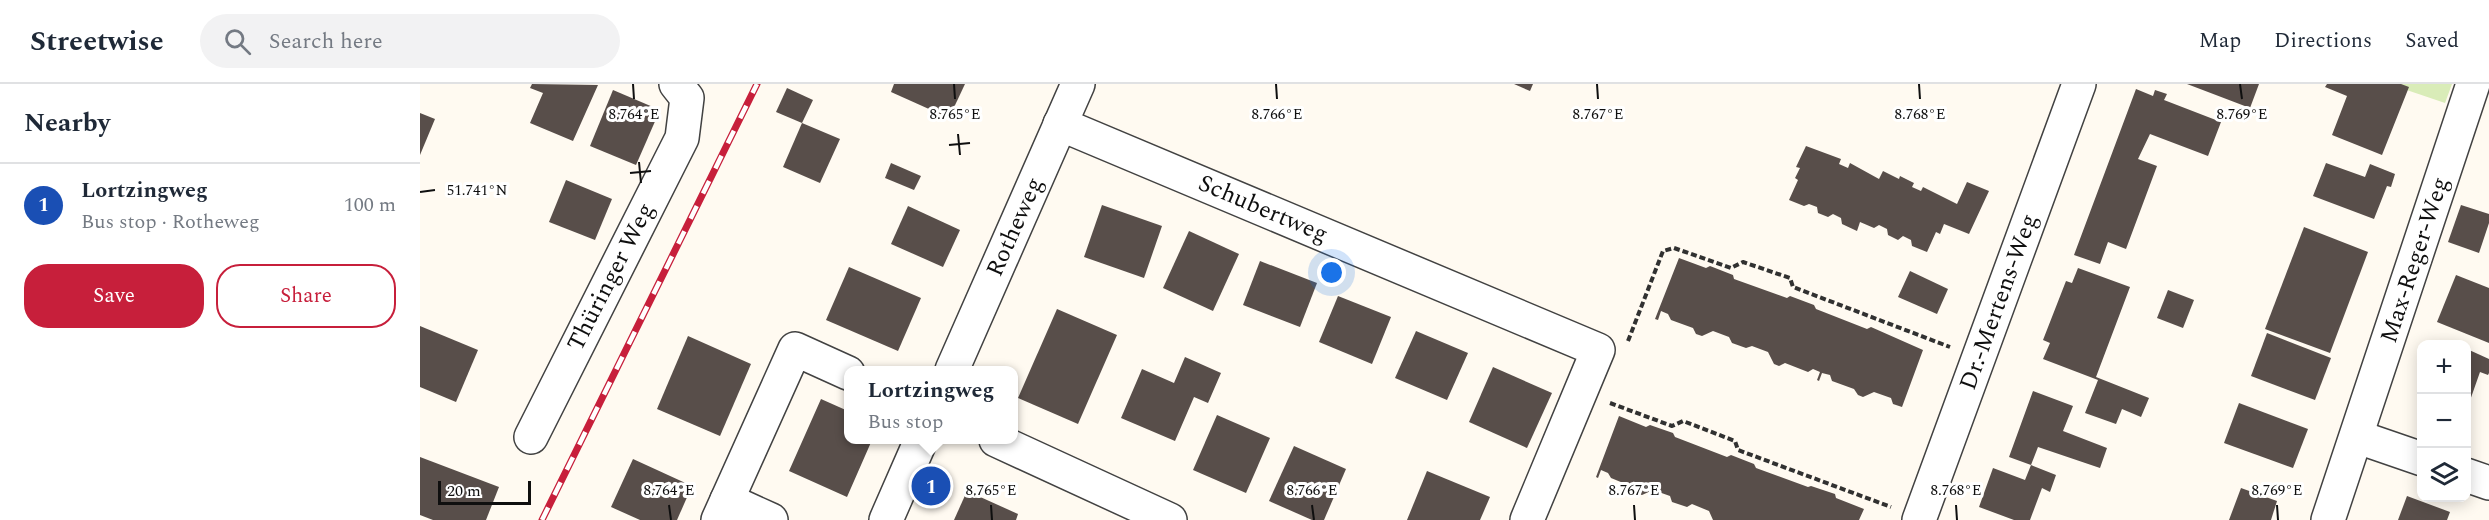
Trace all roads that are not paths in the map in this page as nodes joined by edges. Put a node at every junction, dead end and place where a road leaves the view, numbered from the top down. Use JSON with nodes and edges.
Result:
{"nodes":[{"id":1,"x":676,"y":84,"type":"edge"},
{"id":2,"x":1078,"y":84,"type":"edge"},
{"id":3,"x":2079,"y":84,"type":"edge"},
{"id":4,"x":2473,"y":84,"type":"edge"},
{"id":5,"x":1060,"y":124,"type":"junction"},
{"id":6,"x":954,"y":366,"type":"edge"},
{"id":7,"x":844,"y":371,"type":"edge"},
{"id":8,"x":531,"y":437,"type":"dead end"},
{"id":9,"x":2358,"y":437,"type":"junction"},
{"id":10,"x":919,"y":444,"type":"edge"},
{"id":11,"x":1005,"y":444,"type":"edge"},
{"id":12,"x":2417,"y":458,"type":"edge"},
{"id":13,"x":2471,"y":477,"type":"edge"},
{"id":14,"x":2489,"y":483,"type":"edge"},
{"id":15,"x":722,"y":510,"type":"edge"},
{"id":16,"x":1920,"y":519,"type":"edge"},
{"id":17,"x":771,"y":520,"type":"edge"},
{"id":18,"x":886,"y":520,"type":"edge"},
{"id":19,"x":1170,"y":520,"type":"edge"},
{"id":20,"x":1527,"y":520,"type":"edge"},
{"id":21,"x":2328,"y":520,"type":"edge"}],
"edges":[{"from":1,"to":8,"type":"street","name":"Thüringer Weg"},
{"from":2,"to":5,"type":"street","name":"Rotheweg"},
{"from":3,"to":16,"type":"street","name":"Dr.-Mertens-Weg"},
{"from":4,"to":9,"type":"street","name":"Max-Reger-Weg"},
{"from":5,"to":6,"type":"street","name":"Rotheweg"},
{"from":5,"to":20,"type":"street","name":"Schubertweg"},
{"from":7,"to":15,"type":"street"},
{"from":9,"to":12,"type":"street"},
{"from":9,"to":21,"type":"street","name":"Max-Reger-Weg"},
{"from":10,"to":18,"type":"street"},
{"from":11,"to":19,"type":"street"},
{"from":13,"to":14,"type":"street"},
{"from":15,"to":17,"type":"street"}]}
